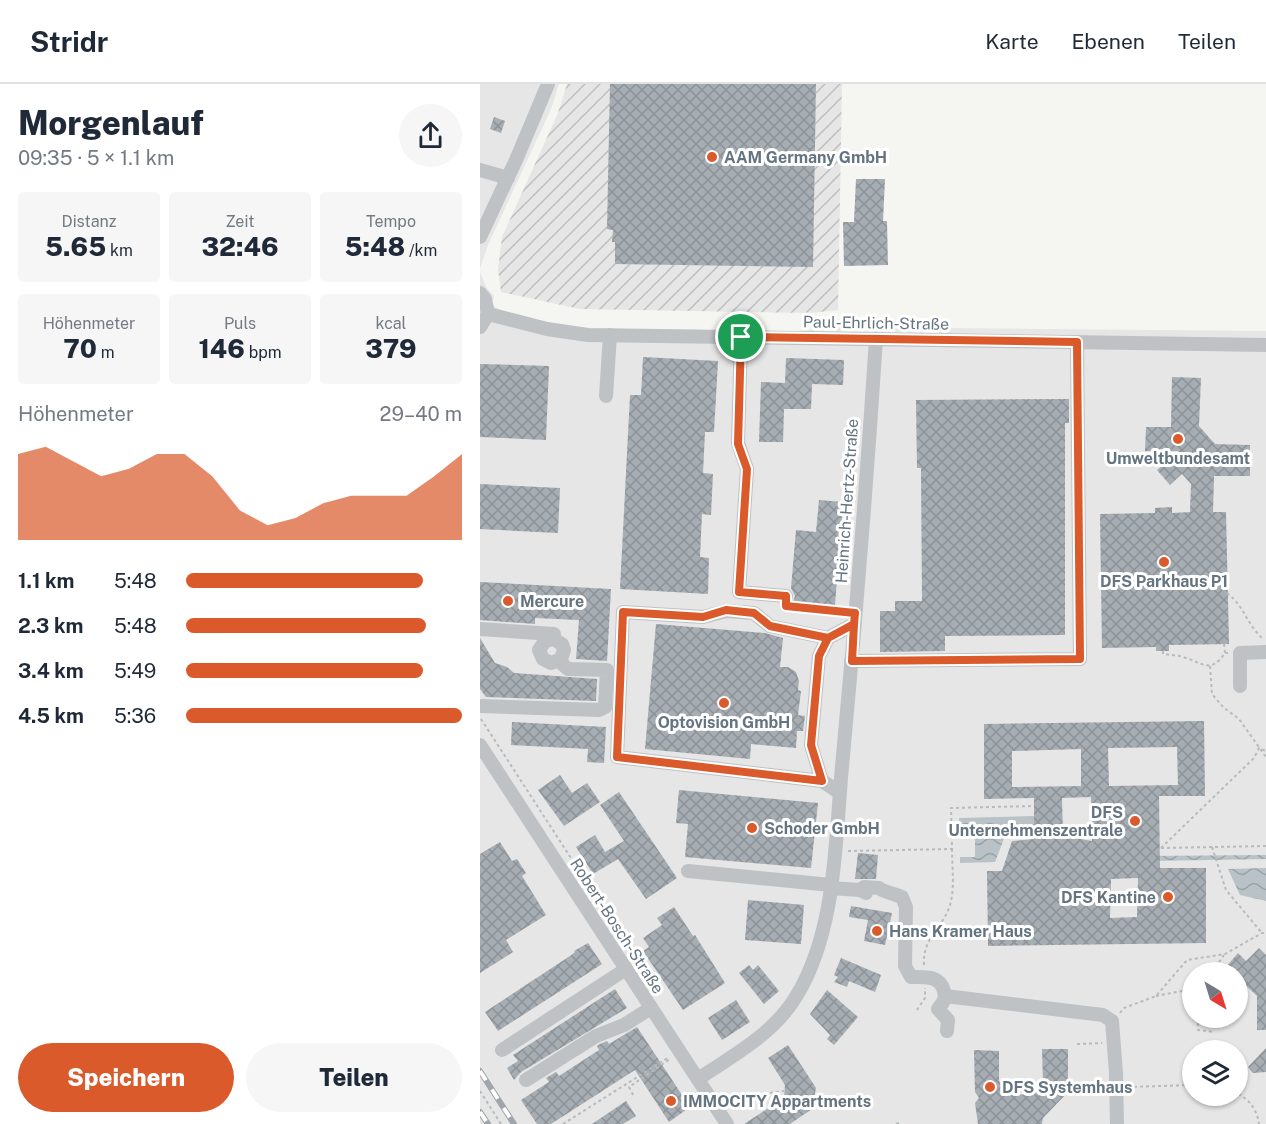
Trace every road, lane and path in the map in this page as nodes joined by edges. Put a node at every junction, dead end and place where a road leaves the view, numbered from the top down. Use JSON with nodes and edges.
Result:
{"nodes":[{"id":1,"x":548,"y":84,"type":"edge"},
{"id":2,"x":480,"y":170,"type":"edge"},
{"id":3,"x":508,"y":178,"type":"junction"},
{"id":4,"x":480,"y":237,"type":"edge"},
{"id":5,"x":480,"y":293,"type":"edge"},
{"id":6,"x":488,"y":314,"type":"junction"},
{"id":7,"x":480,"y":327,"type":"edge"},
{"id":8,"x":610,"y":335,"type":"junction"},
{"id":9,"x":741,"y":337,"type":"junction"},
{"id":10,"x":876,"y":339,"type":"junction"},
{"id":11,"x":1077,"y":342,"type":"junction"},
{"id":12,"x":1266,"y":345,"type":"edge"},
{"id":13,"x":606,"y":396,"type":"dead end"},
{"id":14,"x":1227,"y":593,"type":"dead end"},
{"id":15,"x":786,"y":596,"type":"joint"},
{"id":16,"x":855,"y":618,"type":"junction"},
{"id":17,"x":480,"y":629,"type":"edge"},
{"id":18,"x":828,"y":638,"type":"junction"},
{"id":19,"x":553,"y":639,"type":"junction"},
{"id":20,"x":1266,"y":642,"type":"edge"},
{"id":21,"x":1224,"y":644,"type":"dead end"},
{"id":22,"x":1163,"y":651,"type":"dead end"},
{"id":23,"x":1266,"y":652,"type":"edge"},
{"id":24,"x":1225,"y":653,"type":"junction"},
{"id":25,"x":1240,"y":653,"type":"junction"},
{"id":26,"x":559,"y":661,"type":"junction"},
{"id":27,"x":852,"y":661,"type":"junction"},
{"id":28,"x":1210,"y":666,"type":"junction"},
{"id":29,"x":1240,"y":686,"type":"dead end"},
{"id":30,"x":480,"y":706,"type":"edge"},
{"id":31,"x":480,"y":718,"type":"edge"},
{"id":32,"x":480,"y":746,"type":"edge"},
{"id":33,"x":1259,"y":748,"type":"junction"},
{"id":34,"x":1266,"y":751,"type":"edge"},
{"id":35,"x":1266,"y":757,"type":"edge"},
{"id":36,"x":822,"y":781,"type":"junction"},
{"id":37,"x":839,"y":792,"type":"junction"},
{"id":38,"x":1034,"y":806,"type":"dead end"},
{"id":39,"x":1266,"y":846,"type":"edge"},
{"id":40,"x":1212,"y":847,"type":"junction"},
{"id":41,"x":952,"y":849,"type":"junction"},
{"id":42,"x":858,"y":851,"type":"dead end"},
{"id":43,"x":688,"y":871,"type":"dead end"},
{"id":44,"x":830,"y":886,"type":"junction"},
{"id":45,"x":608,"y":915,"type":"dead end"},
{"id":46,"x":1262,"y":933,"type":"junction"},
{"id":47,"x":1266,"y":933,"type":"edge"},
{"id":48,"x":1225,"y":954,"type":"junction"},
{"id":49,"x":1219,"y":962,"type":"edge"},
{"id":50,"x":626,"y":969,"type":"junction"},
{"id":51,"x":924,"y":977,"type":"junction"},
{"id":52,"x":1182,"y":991,"type":"edge"},
{"id":53,"x":945,"y":996,"type":"junction"},
{"id":54,"x":1156,"y":996,"type":"junction"},
{"id":55,"x":651,"y":1008,"type":"junction"},
{"id":56,"x":917,"y":1010,"type":"dead end"},
{"id":57,"x":1112,"y":1021,"type":"junction"},
{"id":58,"x":1198,"y":1028,"type":"edge"},
{"id":59,"x":947,"y":1031,"type":"dead end"},
{"id":60,"x":1214,"y":1032,"type":"dead end"},
{"id":61,"x":1113,"y":1042,"type":"junction"},
{"id":62,"x":1077,"y":1044,"type":"dead end"},
{"id":63,"x":502,"y":1050,"type":"dead end"},
{"id":64,"x":680,"y":1053,"type":"junction"},
{"id":65,"x":659,"y":1063,"type":"dead end"},
{"id":66,"x":698,"y":1079,"type":"junction"},
{"id":67,"x":526,"y":1080,"type":"dead end"},
{"id":68,"x":1182,"y":1085,"type":"edge"},
{"id":69,"x":1116,"y":1087,"type":"junction"},
{"id":70,"x":480,"y":1090,"type":"edge"},
{"id":71,"x":784,"y":1091,"type":"dead end"},
{"id":72,"x":770,"y":1093,"type":"dead end"},
{"id":73,"x":633,"y":1095,"type":"dead end"},
{"id":74,"x":1248,"y":1099,"type":"edge"},
{"id":75,"x":501,"y":1124,"type":"edge"},
{"id":76,"x":563,"y":1124,"type":"edge"},
{"id":77,"x":727,"y":1124,"type":"edge"},
{"id":78,"x":1117,"y":1124,"type":"edge"},
{"id":79,"x":1259,"y":1124,"type":"edge"}],
"edges":[{"from":1,"to":3,"type":"street"},
{"from":2,"to":3,"type":"street"},
{"from":3,"to":4,"type":"street"},
{"from":5,"to":6,"type":"street"},
{"from":6,"to":7,"type":"street"},
{"from":6,"to":8,"type":"street","name":"Paul-Ehrlich-Straße"},
{"from":8,"to":9,"type":"street","name":"Paul-Ehrlich-Straße"},
{"from":8,"to":13,"type":"street"},
{"from":9,"to":10,"type":"street","name":"Paul-Ehrlich-Straße"},
{"from":9,"to":15,"type":"street"},
{"from":10,"to":11,"type":"street","name":"Paul-Ehrlich-Straße"},
{"from":10,"to":16,"type":"street","name":"Heinrich-Hertz-Straße"},
{"from":11,"to":12,"type":"street","name":"Paul-Ehrlich-Straße"},
{"from":11,"to":27,"type":"street"},
{"from":14,"to":20,"type":"path"},
{"from":15,"to":16,"type":"path"},
{"from":16,"to":18,"type":"street"},
{"from":16,"to":27,"type":"street","name":"Heinrich-Hertz-Straße"},
{"from":17,"to":19,"type":"street"},
{"from":18,"to":36,"type":"street"},
{"from":18,"to":36,"type":"street"},
{"from":19,"to":26,"type":"street"},
{"from":19,"to":26,"type":"street"},
{"from":21,"to":24,"type":"path"},
{"from":22,"to":28,"type":"path"},
{"from":23,"to":25,"type":"street"},
{"from":24,"to":25,"type":"path"},
{"from":24,"to":28,"type":"path"},
{"from":25,"to":29,"type":"street"},
{"from":26,"to":30,"type":"street"},
{"from":27,"to":37,"type":"street","name":"Heinrich-Hertz-Straße"},
{"from":28,"to":33,"type":"path"},
{"from":31,"to":45,"type":"path"},
{"from":32,"to":50,"type":"street","name":"Robert-Bosch-Straße"},
{"from":33,"to":34,"type":"path"},
{"from":33,"to":35,"type":"path"},
{"from":33,"to":40,"type":"path"},
{"from":36,"to":37,"type":"street"},
{"from":37,"to":44,"type":"street","name":"Heinrich-Hertz-Straße"},
{"from":38,"to":41,"type":"path"},
{"from":39,"to":40,"type":"path"},
{"from":40,"to":46,"type":"path"},
{"from":41,"to":42,"type":"path"},
{"from":41,"to":51,"type":"path"},
{"from":43,"to":44,"type":"street"},
{"from":44,"to":51,"type":"street"},
{"from":44,"to":66,"type":"street","name":"Heinrich-Hertz-Straße"},
{"from":46,"to":47,"type":"path"},
{"from":46,"to":48,"type":"path"},
{"from":48,"to":49,"type":"path"},
{"from":48,"to":54,"type":"path"},
{"from":50,"to":55,"type":"street","name":"Robert-Bosch-Straße"},
{"from":50,"to":63,"type":"street"},
{"from":51,"to":53,"type":"street"},
{"from":51,"to":56,"type":"path"},
{"from":52,"to":54,"type":"path"},
{"from":53,"to":57,"type":"street"},
{"from":53,"to":59,"type":"street"},
{"from":54,"to":57,"type":"path"},
{"from":55,"to":64,"type":"street","name":"Robert-Bosch-Straße"},
{"from":55,"to":67,"type":"street"},
{"from":57,"to":61,"type":"street"},
{"from":58,"to":60,"type":"path"},
{"from":61,"to":62,"type":"path"},
{"from":61,"to":69,"type":"street"},
{"from":64,"to":66,"type":"street","name":"Robert-Bosch-Straße"},
{"from":64,"to":73,"type":"path"},
{"from":65,"to":76,"type":"path"},
{"from":66,"to":77,"type":"street","name":"Robert-Bosch-Straße"},
{"from":68,"to":69,"type":"path"},
{"from":69,"to":78,"type":"street"},
{"from":70,"to":75,"type":"path"},
{"from":71,"to":72,"type":"path"},
{"from":74,"to":79,"type":"path"}]}
